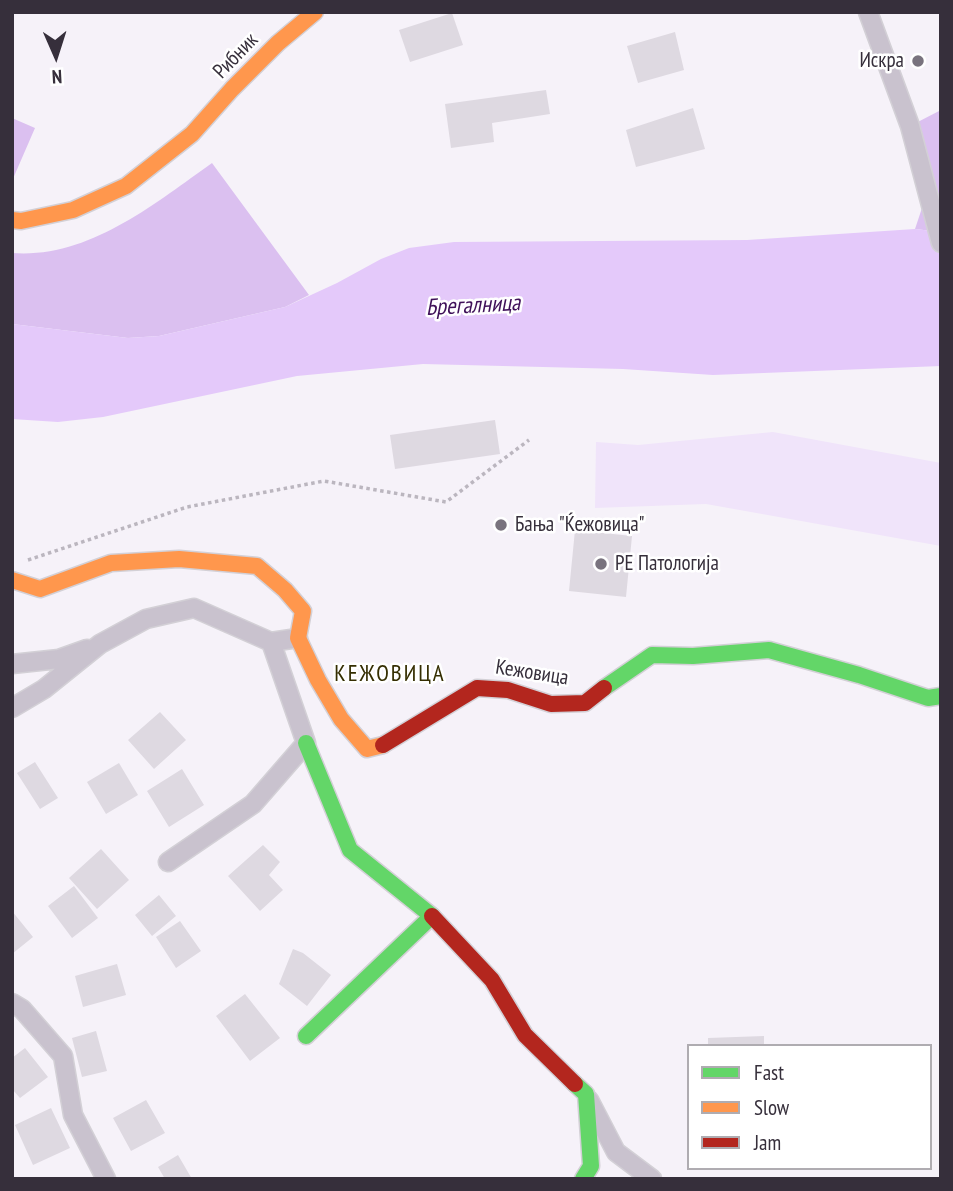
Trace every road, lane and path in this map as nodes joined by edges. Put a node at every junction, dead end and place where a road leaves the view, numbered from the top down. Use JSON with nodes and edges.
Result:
{"nodes":[{"id":1,"x":315,"y":12,"type":"edge"},
{"id":2,"x":868,"y":12,"type":"edge"},
{"id":3,"x":12,"y":220,"type":"edge"},
{"id":4,"x":941,"y":243,"type":"edge"},
{"id":5,"x":529,"y":440,"type":"dead end"},
{"id":6,"x":24,"y":561,"type":"dead end"},
{"id":7,"x":12,"y":580,"type":"edge"},
{"id":8,"x":298,"y":638,"type":"junction"},
{"id":9,"x":271,"y":642,"type":"junction"},
{"id":10,"x":100,"y":644,"type":"junction"},
{"id":11,"x":12,"y":664,"type":"edge"},
{"id":12,"x":941,"y":696,"type":"edge"},
{"id":13,"x":12,"y":708,"type":"edge"},
{"id":14,"x":306,"y":743,"type":"junction"},
{"id":15,"x":168,"y":862,"type":"dead end"},
{"id":16,"x":432,"y":916,"type":"junction"},
{"id":17,"x":12,"y":1003,"type":"edge"},
{"id":18,"x":306,"y":1036,"type":"dead end"},
{"id":19,"x":586,"y":1094,"type":"junction"},
{"id":20,"x":106,"y":1179,"type":"edge"},
{"id":21,"x":583,"y":1179,"type":"edge"},
{"id":22,"x":652,"y":1179,"type":"edge"}],
"edges":[{"from":1,"to":3,"type":"street","name":"Рибник"},
{"from":2,"to":4,"type":"street"},
{"from":5,"to":6,"type":"path"},
{"from":7,"to":8,"type":"street","name":"Кежовица"},
{"from":8,"to":9,"type":"street"},
{"from":8,"to":12,"type":"street","name":"Кежовица"},
{"from":9,"to":10,"type":"street"},
{"from":9,"to":14,"type":"street"},
{"from":10,"to":11,"type":"street"},
{"from":10,"to":13,"type":"street"},
{"from":14,"to":15,"type":"street"},
{"from":14,"to":16,"type":"street"},
{"from":16,"to":18,"type":"street"},
{"from":16,"to":19,"type":"street"},
{"from":17,"to":20,"type":"street"},
{"from":19,"to":21,"type":"street"},
{"from":19,"to":22,"type":"street"}]}
